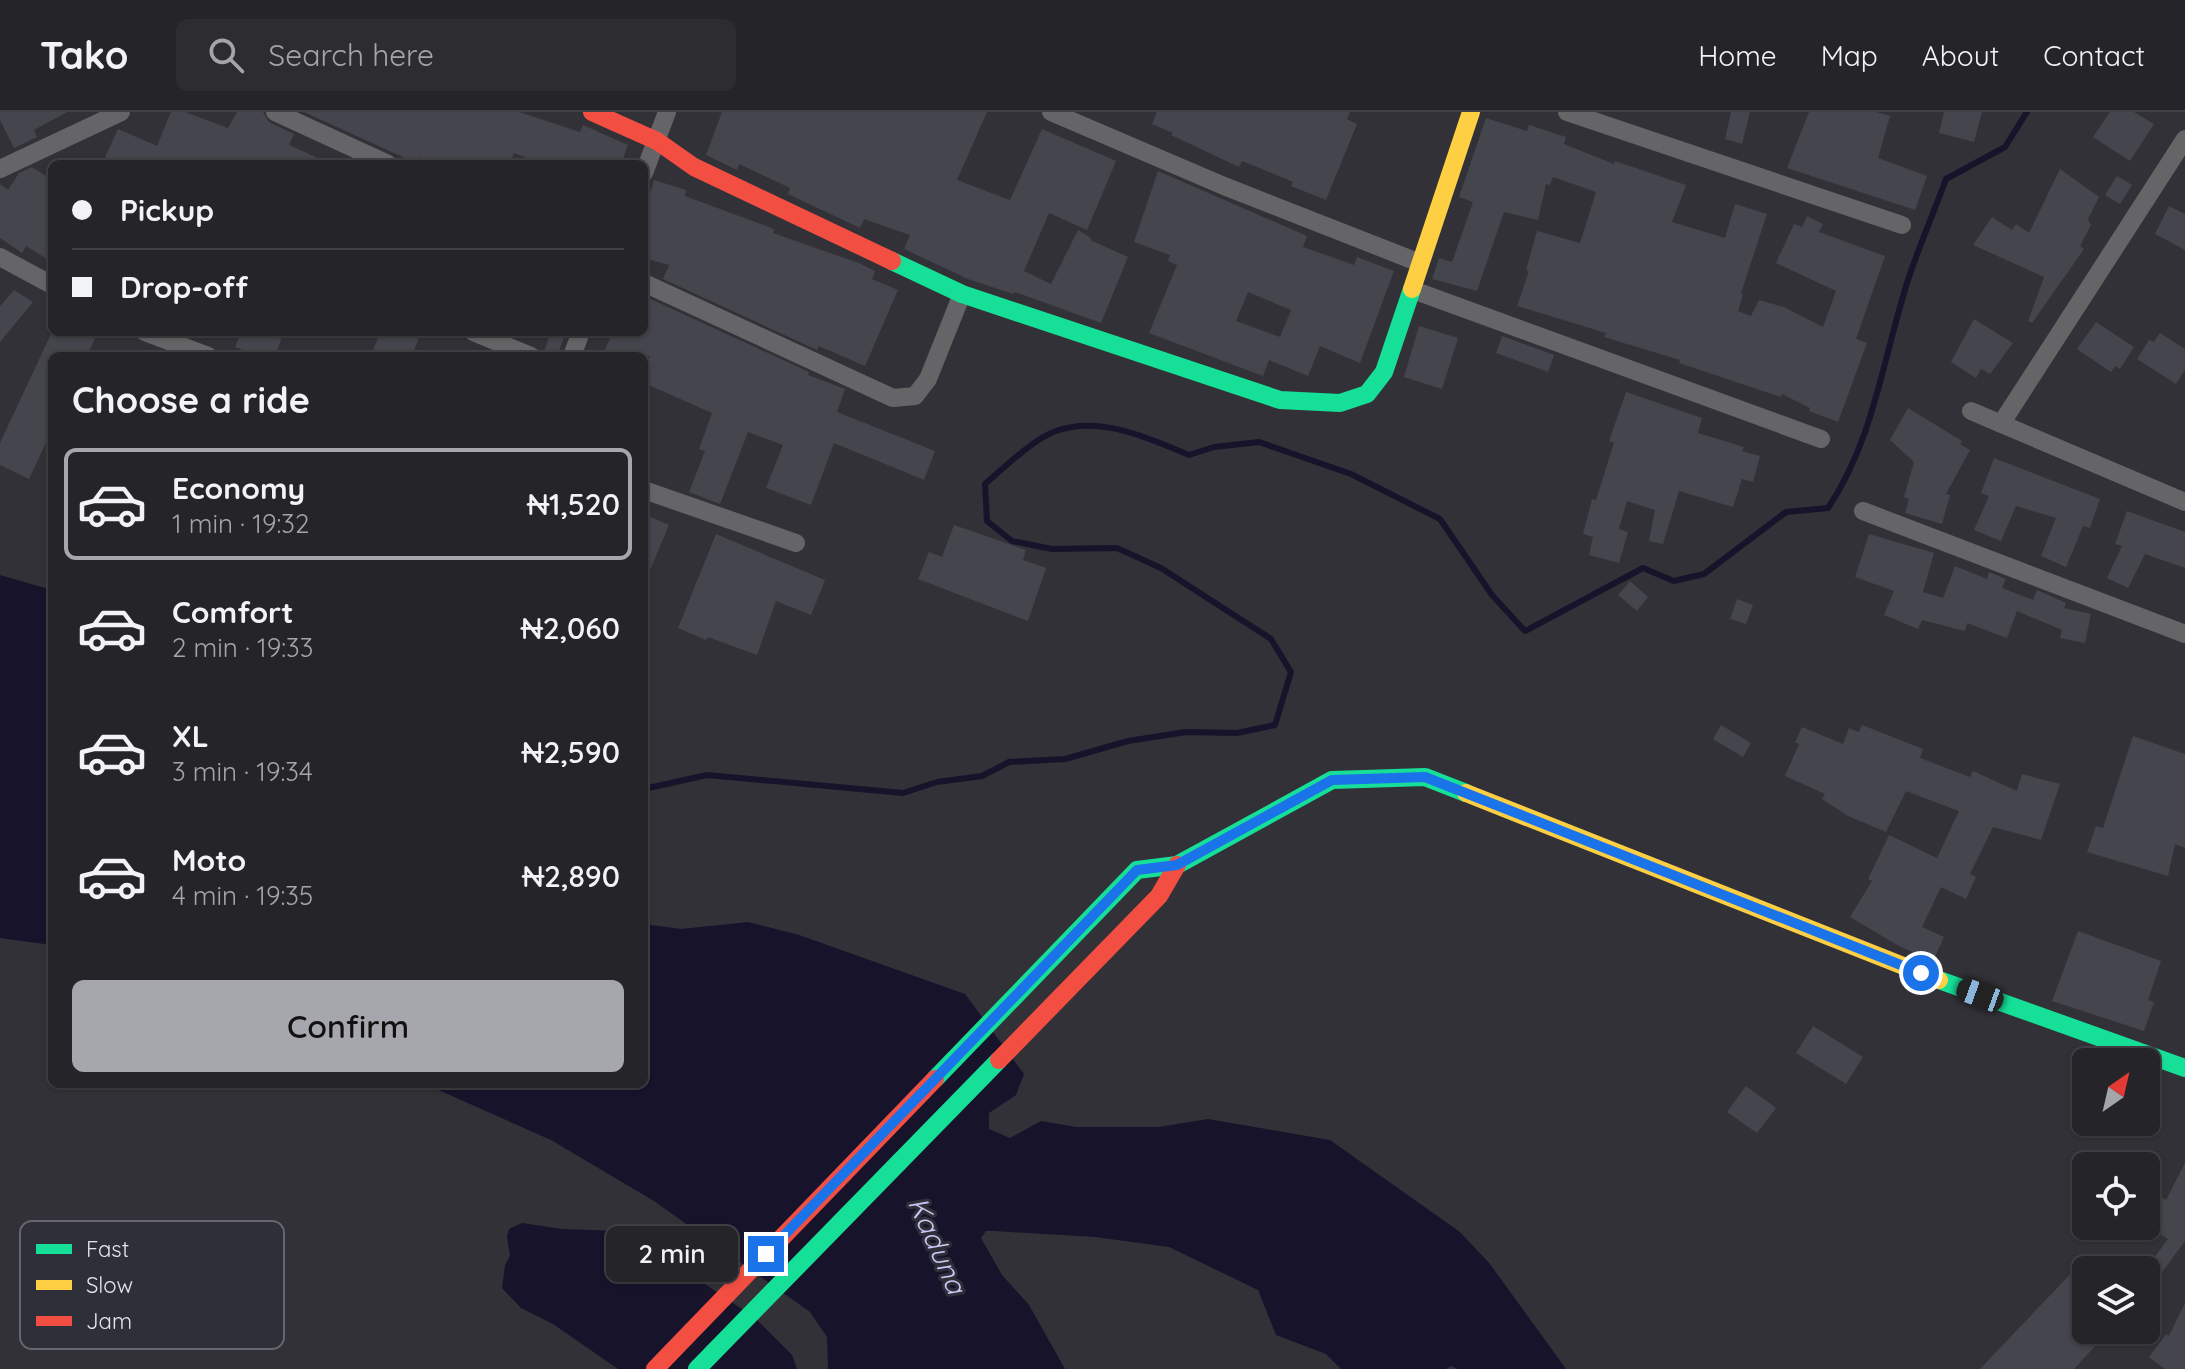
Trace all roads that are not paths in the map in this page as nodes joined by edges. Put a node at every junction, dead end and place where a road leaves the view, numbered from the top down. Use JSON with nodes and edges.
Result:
{"nodes":[{"id":1,"x":121,"y":112,"type":"edge"},
{"id":2,"x":275,"y":112,"type":"edge"},
{"id":3,"x":592,"y":112,"type":"edge"},
{"id":4,"x":667,"y":112,"type":"edge"},
{"id":5,"x":1051,"y":112,"type":"edge"},
{"id":6,"x":1471,"y":112,"type":"edge"},
{"id":7,"x":1567,"y":112,"type":"edge"},
{"id":8,"x":2185,"y":139,"type":"edge"},
{"id":9,"x":657,"y":141,"type":"junction"},
{"id":10,"x":379,"y":160,"type":"edge"},
{"id":11,"x":648,"y":163,"type":"edge"},
{"id":12,"x":0,"y":169,"type":"edge"},
{"id":13,"x":1902,"y":225,"type":"dead end"},
{"id":14,"x":0,"y":257,"type":"edge"},
{"id":15,"x":1420,"y":263,"type":"junction"},
{"id":16,"x":48,"y":283,"type":"edge"},
{"id":17,"x":648,"y":285,"type":"edge"},
{"id":18,"x":1413,"y":290,"type":"junction"},
{"id":19,"x":962,"y":294,"type":"junction"},
{"id":20,"x":156,"y":336,"type":"edge"},
{"id":21,"x":483,"y":336,"type":"edge"},
{"id":22,"x":198,"y":352,"type":"edge"},
{"id":23,"x":521,"y":352,"type":"edge"},
{"id":24,"x":1971,"y":411,"type":"dead end"},
{"id":25,"x":2001,"y":424,"type":"junction"},
{"id":26,"x":1821,"y":439,"type":"dead end"},
{"id":27,"x":648,"y":491,"type":"edge"},
{"id":28,"x":2185,"y":502,"type":"edge"},
{"id":29,"x":1863,"y":511,"type":"dead end"},
{"id":30,"x":796,"y":543,"type":"dead end"},
{"id":31,"x":2185,"y":634,"type":"edge"},
{"id":32,"x":1177,"y":865,"type":"junction"},
{"id":33,"x":2185,"y":1068,"type":"edge"},
{"id":34,"x":655,"y":1369,"type":"edge"},
{"id":35,"x":697,"y":1369,"type":"edge"}],
"edges":[{"from":1,"to":12,"type":"street"},
{"from":2,"to":10,"type":"street"},
{"from":3,"to":9,"type":"street"},
{"from":4,"to":9,"type":"street"},
{"from":5,"to":15,"type":"street"},
{"from":6,"to":15,"type":"street"},
{"from":7,"to":13,"type":"street"},
{"from":8,"to":25,"type":"street"},
{"from":9,"to":11,"type":"street"},
{"from":9,"to":19,"type":"street"},
{"from":14,"to":16,"type":"street"},
{"from":15,"to":18,"type":"street"},
{"from":17,"to":19,"type":"street"},
{"from":18,"to":19,"type":"street"},
{"from":18,"to":26,"type":"street"},
{"from":20,"to":22,"type":"street"},
{"from":21,"to":23,"type":"street"},
{"from":24,"to":25,"type":"street"},
{"from":25,"to":28,"type":"street"},
{"from":27,"to":30,"type":"street"},
{"from":29,"to":31,"type":"street"},
{"from":32,"to":33,"type":"street"},
{"from":32,"to":34,"type":"street"},
{"from":32,"to":35,"type":"street"}]}
